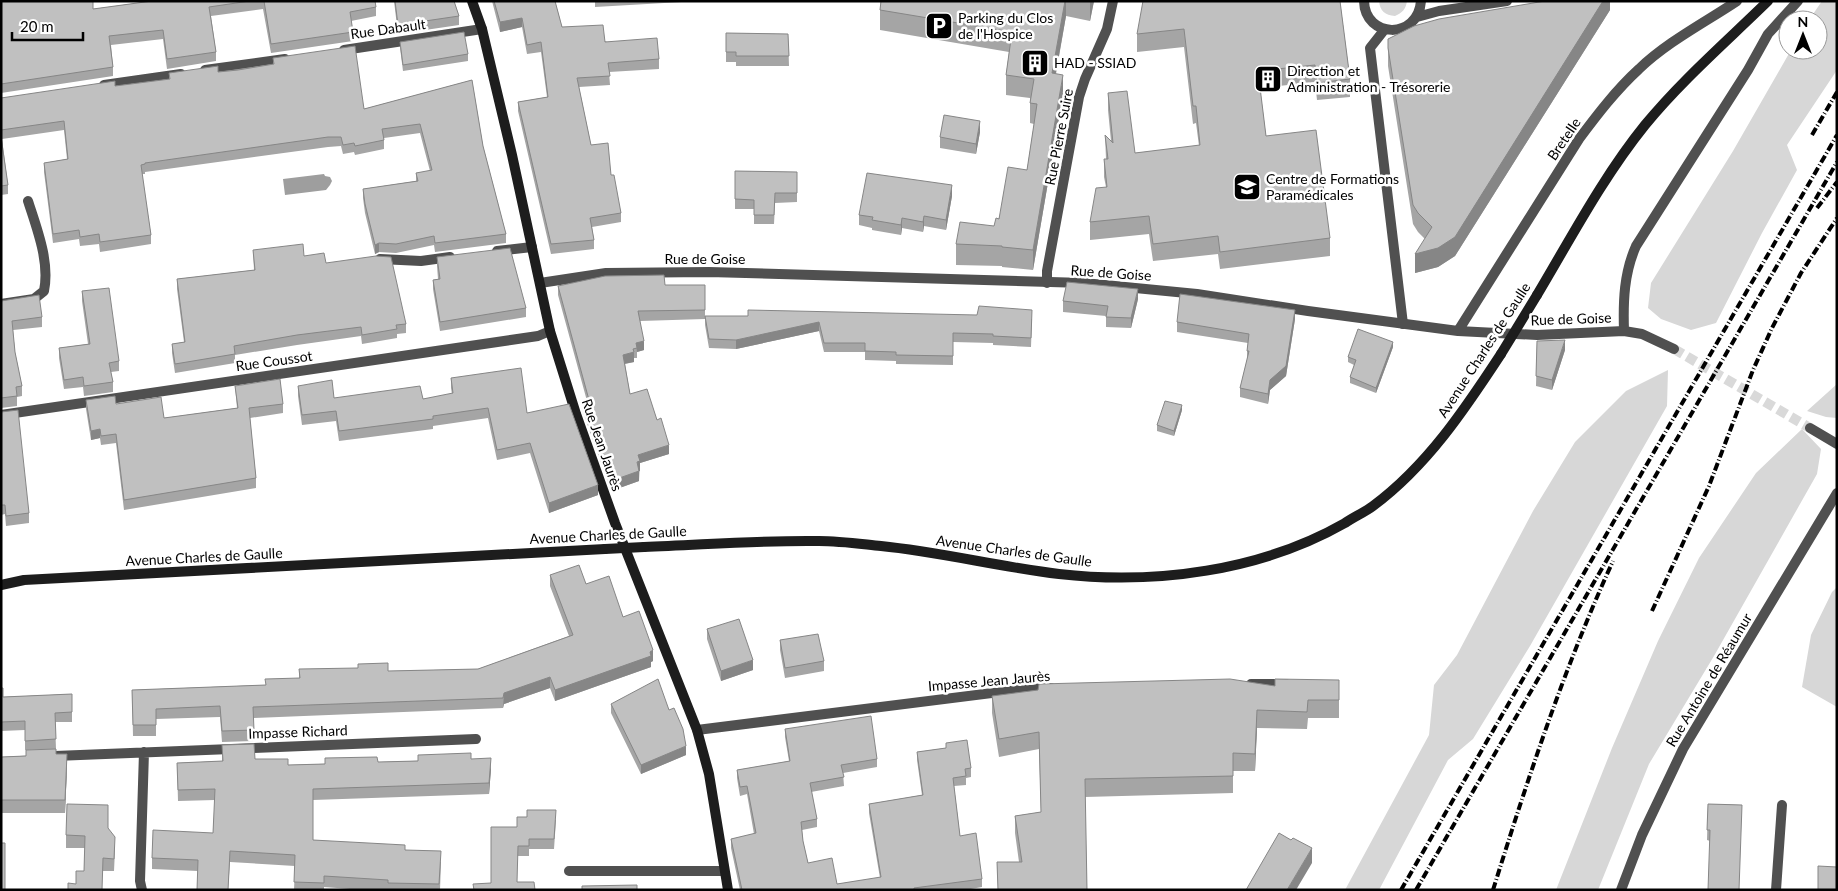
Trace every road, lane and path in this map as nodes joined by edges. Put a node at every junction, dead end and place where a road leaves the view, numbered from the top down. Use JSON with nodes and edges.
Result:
{"nodes":[{"id":1,"x":472,"y":1,"type":"edge"},
{"id":2,"x":1113,"y":1,"type":"edge"},
{"id":3,"x":1364,"y":1,"type":"edge"},
{"id":4,"x":1421,"y":1,"type":"edge"},
{"id":5,"x":1507,"y":1,"type":"edge"},
{"id":6,"x":1737,"y":1,"type":"edge"},
{"id":7,"x":1768,"y":1,"type":"edge"},
{"id":8,"x":1798,"y":1,"type":"edge"},
{"id":9,"x":1417,"y":17,"type":"junction"},
{"id":10,"x":482,"y":29,"type":"junction"},
{"id":11,"x":1385,"y":29,"type":"junction"},
{"id":12,"x":334,"y":51,"type":"edge"},
{"id":13,"x":295,"y":57,"type":"edge"},
{"id":14,"x":89,"y":87,"type":"edge"},
{"id":15,"x":28,"y":201,"type":"dead end"},
{"id":16,"x":532,"y":247,"type":"junction"},
{"id":17,"x":486,"y":253,"type":"edge"},
{"id":18,"x":458,"y":256,"type":"edge"},
{"id":19,"x":379,"y":259,"type":"edge"},
{"id":20,"x":540,"y":282,"type":"junction"},
{"id":21,"x":1047,"y":283,"type":"junction"},
{"id":22,"x":1,"y":304,"type":"edge"},
{"id":23,"x":1404,"y":324,"type":"junction"},
{"id":24,"x":550,"y":331,"type":"junction"},
{"id":25,"x":1458,"y":331,"type":"junction"},
{"id":26,"x":1624,"y":331,"type":"junction"},
{"id":27,"x":1674,"y":349,"type":"tunnel mouth"},
{"id":28,"x":1,"y":416,"type":"edge"},
{"id":29,"x":1810,"y":428,"type":"tunnel mouth"},
{"id":30,"x":1837,"y":444,"type":"edge"},
{"id":31,"x":1837,"y":493,"type":"edge"},
{"id":32,"x":1,"y":577,"type":"edge"},
{"id":33,"x":24,"y":580,"type":"junction"},
{"id":34,"x":1,"y":585,"type":"edge"},
{"id":35,"x":1286,"y":684,"type":"edge"},
{"id":36,"x":1237,"y":685,"type":"edge"},
{"id":37,"x":1063,"y":688,"type":"edge"},
{"id":38,"x":698,"y":730,"type":"junction"},
{"id":39,"x":476,"y":739,"type":"dead end"},
{"id":40,"x":144,"y":752,"type":"junction"},
{"id":41,"x":49,"y":756,"type":"edge"},
{"id":42,"x":1782,"y":805,"type":"dead end"},
{"id":43,"x":570,"y":871,"type":"dead end"},
{"id":44,"x":723,"y":871,"type":"junction"},
{"id":45,"x":142,"y":890,"type":"edge"},
{"id":46,"x":728,"y":890,"type":"edge"},
{"id":47,"x":1621,"y":890,"type":"edge"},
{"id":48,"x":1776,"y":890,"type":"edge"}],
"edges":[{"from":1,"to":10,"type":"main road","name":"Rue Jean Jaurès"},
{"from":2,"to":21,"type":"street","name":"Rue Pierre Suire"},
{"from":3,"to":11,"type":"street"},
{"from":4,"to":9,"type":"street"},
{"from":5,"to":9,"type":"street"},
{"from":6,"to":25,"type":"street","name":"Bretelle"},
{"from":7,"to":33,"type":"main road","name":"Avenue Charles de Gaulle","bridge":true},
{"from":8,"to":26,"type":"street"},
{"from":9,"to":11,"type":"street"},
{"from":10,"to":12,"type":"street","name":"Rue Dabault"},
{"from":10,"to":16,"type":"main road","name":"Rue Jean Jaurès"},
{"from":11,"to":23,"type":"street"},
{"from":13,"to":14,"type":"street"},
{"from":15,"to":22,"type":"street"},
{"from":16,"to":17,"type":"street"},
{"from":16,"to":20,"type":"main road","name":"Rue Jean Jaurès"},
{"from":18,"to":19,"type":"street"},
{"from":20,"to":21,"type":"street","name":"Rue de Goise"},
{"from":20,"to":24,"type":"main road","name":"Rue Jean Jaurès"},
{"from":21,"to":23,"type":"street","name":"Rue de Goise"},
{"from":23,"to":25,"type":"street","name":"Rue de Goise"},
{"from":24,"to":28,"type":"street","name":"Rue Coussot"},
{"from":24,"to":38,"type":"main road","name":"Rue Jean Jaurès"},
{"from":25,"to":26,"type":"street","name":"Rue de Goise"},
{"from":26,"to":27,"type":"street","name":"Rue de Goise"},
{"from":29,"to":30,"type":"street"},
{"from":31,"to":47,"type":"street","name":"Rue Antoine de Réaumur"},
{"from":32,"to":33,"type":"main road","name":"Avenue Charles de Gaulle"},
{"from":33,"to":34,"type":"main road","name":"Avenue Charles de Gaulle"},
{"from":35,"to":36,"type":"street"},
{"from":37,"to":38,"type":"street","name":"Impasse Jean Jaurès"},
{"from":38,"to":44,"type":"main road","name":"Rue Jean Jaurès"},
{"from":39,"to":40,"type":"street","name":"Impasse Richard"},
{"from":40,"to":41,"type":"street","name":"Impasse Richard"},
{"from":40,"to":45,"type":"street"},
{"from":42,"to":48,"type":"street"},
{"from":43,"to":44,"type":"street"},
{"from":44,"to":46,"type":"main road","name":"Rue Jean Jaurès"}]}
